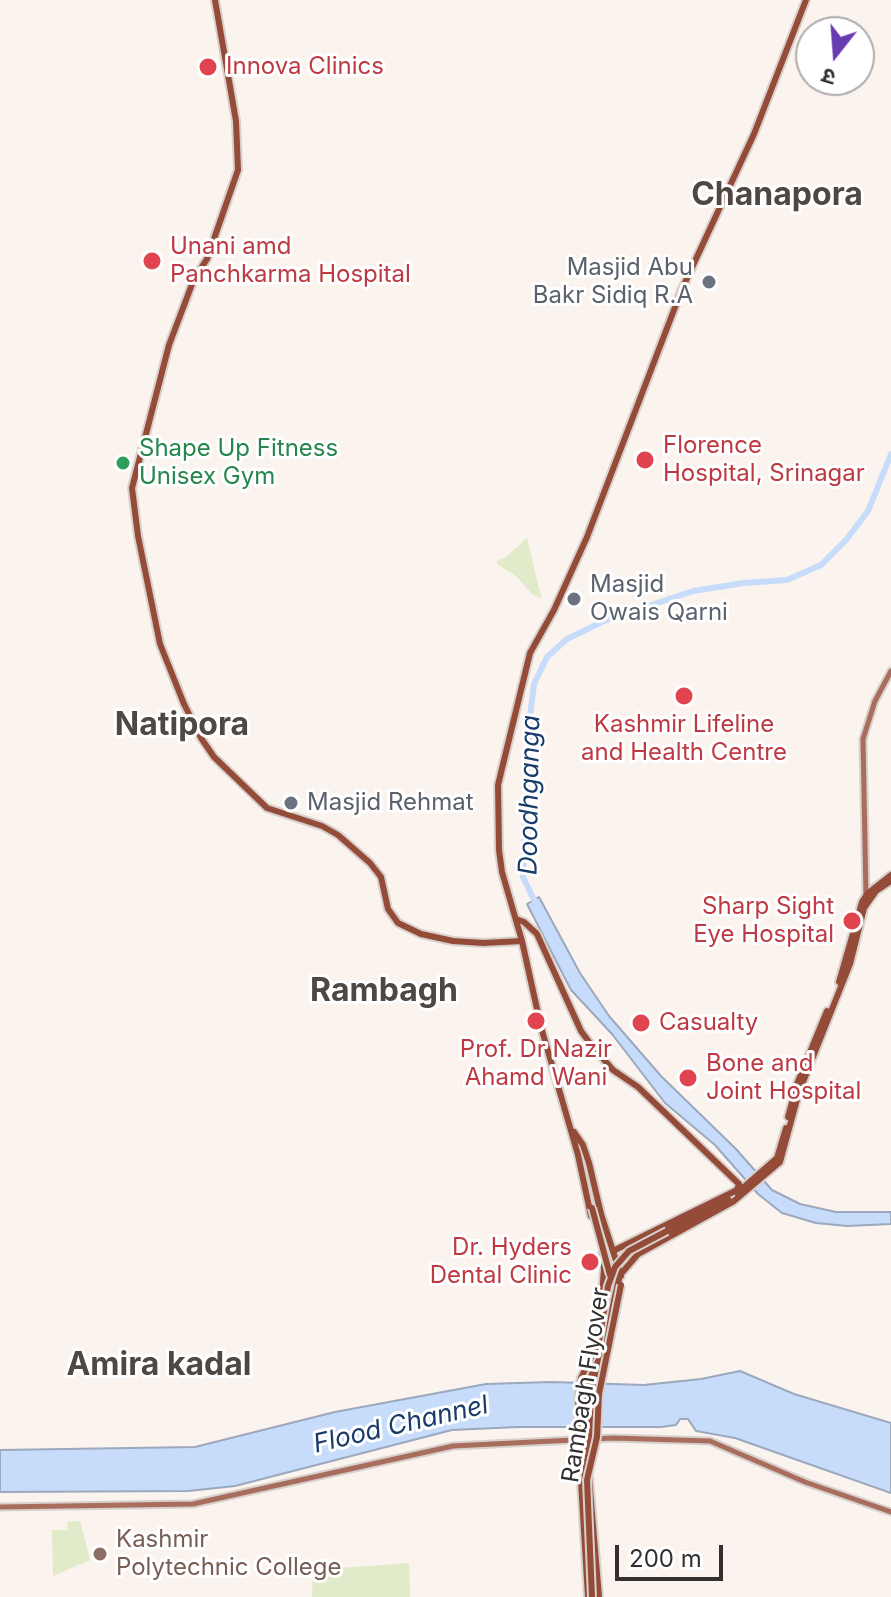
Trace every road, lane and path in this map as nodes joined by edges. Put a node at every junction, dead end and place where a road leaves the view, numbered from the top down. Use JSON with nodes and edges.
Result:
{"nodes":[{"id":1,"x":215,"y":0,"type":"edge"},
{"id":2,"x":806,"y":0,"type":"edge"},
{"id":3,"x":891,"y":671,"type":"edge"},
{"id":4,"x":891,"y":878,"type":"edge"},
{"id":5,"x":865,"y":884,"type":"junction"},
{"id":6,"x":873,"y":889,"type":"junction"},
{"id":7,"x":867,"y":898,"type":"junction"},
{"id":8,"x":516,"y":919,"type":"junction"},
{"id":9,"x":522,"y":941,"type":"junction"},
{"id":10,"x":569,"y":1126,"type":"junction"},
{"id":11,"x":578,"y":1155,"type":"junction"},
{"id":12,"x":778,"y":1160,"type":"junction"},
{"id":13,"x":733,"y":1199,"type":"junction"},
{"id":14,"x":702,"y":1214,"type":"junction"},
{"id":15,"x":606,"y":1231,"type":"junction"},
{"id":16,"x":597,"y":1235,"type":"junction"},
{"id":17,"x":614,"y":1252,"type":"junction"},
{"id":18,"x":620,"y":1275,"type":"junction"},
{"id":19,"x":610,"y":1278,"type":"junction"},
{"id":20,"x":592,"y":1382,"type":"junction"},
{"id":21,"x":589,"y":1436,"type":"junction"},
{"id":22,"x":0,"y":1507,"type":"edge"},
{"id":23,"x":891,"y":1512,"type":"edge"},
{"id":24,"x":590,"y":1597,"type":"edge"},
{"id":25,"x":599,"y":1597,"type":"edge"}],
"edges":[{"from":1,"to":9,"type":"main road"},
{"from":2,"to":8,"type":"main road"},
{"from":3,"to":5,"type":"main road"},
{"from":4,"to":6,"type":"main road"},
{"from":4,"to":7,"type":"main road"},
{"from":5,"to":6,"type":"main road"},
{"from":5,"to":7,"type":"main road"},
{"from":6,"to":7,"type":"main road"},
{"from":7,"to":12,"type":"main road"},
{"from":8,"to":9,"type":"main road"},
{"from":8,"to":17,"type":"main road"},
{"from":9,"to":10,"type":"main road"},
{"from":10,"to":11,"type":"main road"},
{"from":10,"to":15,"type":"main road","name":"Rambagh Flyover"},
{"from":11,"to":16,"type":"main road"},
{"from":11,"to":19,"type":"main road","bridge":true},
{"from":12,"to":13,"type":"main road"},
{"from":12,"to":13,"type":"main road"},
{"from":13,"to":14,"type":"main road"},
{"from":13,"to":18,"type":"main road"},
{"from":14,"to":17,"type":"main road"},
{"from":14,"to":19,"type":"main road","name":"Rambagh Flyover","bridge":true},
{"from":15,"to":16,"type":"main road"},
{"from":15,"to":17,"type":"main road","name":"Rambagh Flyover"},
{"from":16,"to":20,"type":"main road"},
{"from":17,"to":18,"type":"main road","name":"Rambagh Flyover"},
{"from":18,"to":20,"type":"main road"},
{"from":18,"to":24,"type":"main road","name":"Rambagh Flyover","bridge":true},
{"from":19,"to":24,"type":"main road","name":"Rambagh Flyover","bridge":true},
{"from":20,"to":21,"type":"main road","bridge":true},
{"from":21,"to":22,"type":"main road"},
{"from":21,"to":23,"type":"main road"},
{"from":21,"to":24,"type":"main road"},
{"from":21,"to":25,"type":"main road"}]}
